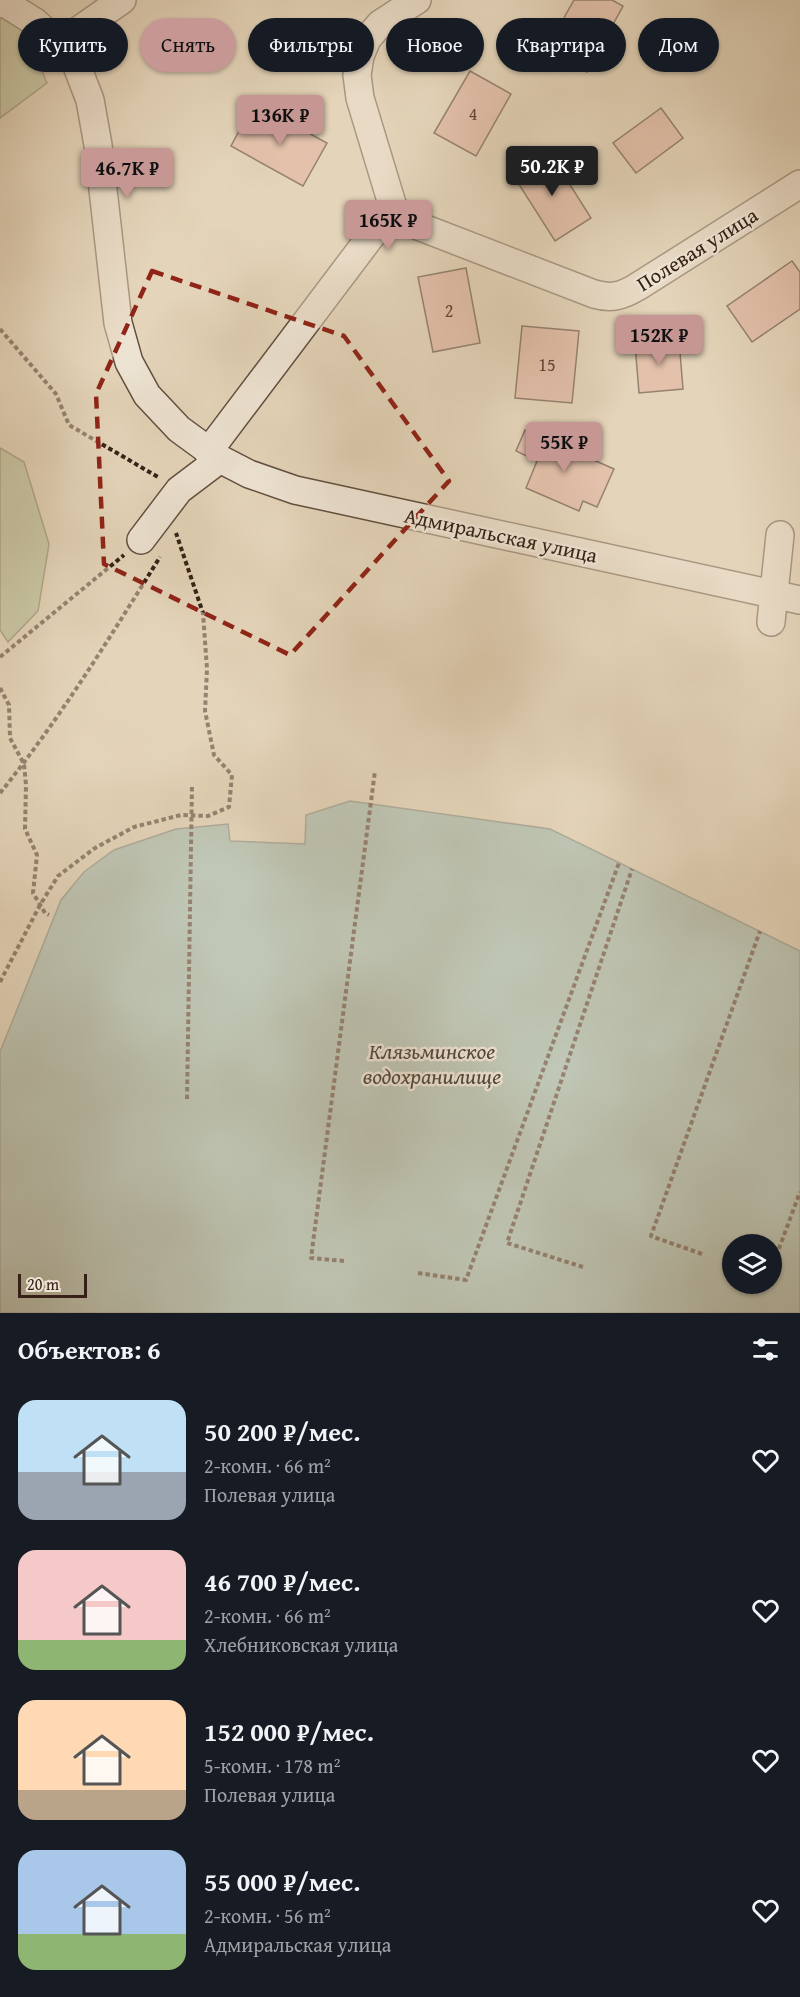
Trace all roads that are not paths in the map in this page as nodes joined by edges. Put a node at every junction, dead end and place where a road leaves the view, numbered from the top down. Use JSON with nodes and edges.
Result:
{"nodes":[{"id":1,"x":122,"y":0,"type":"edge"},
{"id":2,"x":417,"y":0,"type":"edge"},
{"id":3,"x":0,"y":3,"type":"edge"},
{"id":4,"x":28,"y":18,"type":"edge"},
{"id":5,"x":97,"y":18,"type":"edge"},
{"id":6,"x":79,"y":72,"type":"edge"},
{"id":7,"x":797,"y":194,"type":"edge"},
{"id":8,"x":393,"y":207,"type":"junction"},
{"id":9,"x":214,"y":455,"type":"junction"},
{"id":10,"x":780,"y":535,"type":"dead end"},
{"id":11,"x":152,"y":547,"type":"road end"},
{"id":12,"x":787,"y":597,"type":"edge"},
{"id":13,"x":771,"y":622,"type":"dead end"}],
"edges":[{"from":1,"to":5,"type":"street"},
{"from":2,"to":8,"type":"street"},
{"from":3,"to":4,"type":"street","name":"Адмиральская улица"},
{"from":6,"to":9,"type":"street","name":"Адмиральская улица"},
{"from":7,"to":8,"type":"street","name":"Полевая улица"},
{"from":8,"to":9,"type":"street"},
{"from":9,"to":11,"type":"street"},
{"from":9,"to":12,"type":"street","name":"Адмиральская улица"},
{"from":10,"to":12,"type":"street"},
{"from":12,"to":13,"type":"street"}]}
